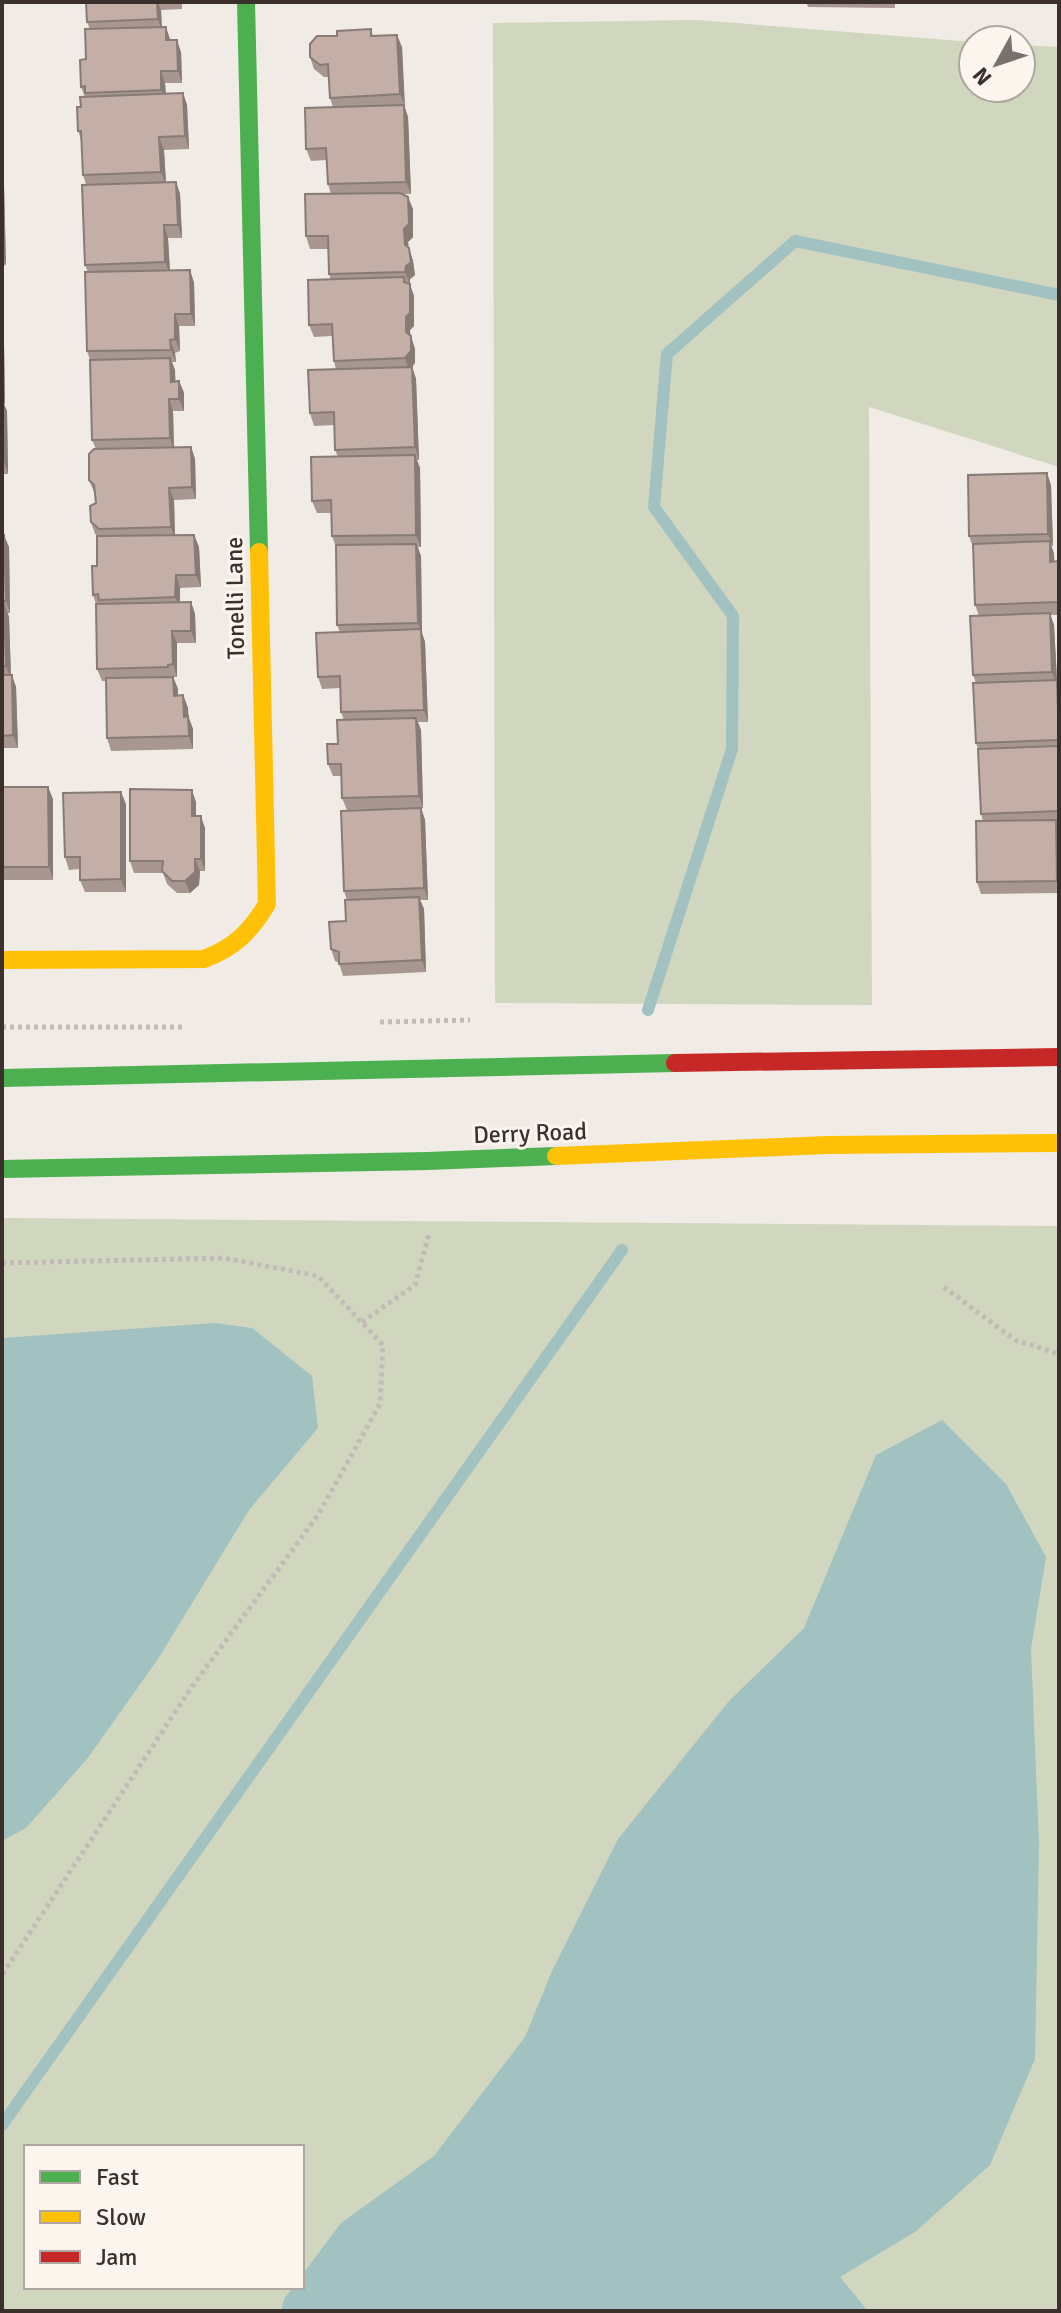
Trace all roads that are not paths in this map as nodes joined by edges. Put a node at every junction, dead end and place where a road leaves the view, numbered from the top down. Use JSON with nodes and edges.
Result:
{"nodes":[{"id":1,"x":246,"y":2,"type":"edge"},
{"id":2,"x":2,"y":960,"type":"edge"},
{"id":3,"x":1059,"y":1057,"type":"edge"},
{"id":4,"x":2,"y":1078,"type":"edge"},
{"id":5,"x":1059,"y":1143,"type":"edge"},
{"id":6,"x":2,"y":1169,"type":"edge"}],
"edges":[{"from":1,"to":2,"type":"main road","name":"Tonelli Lane"},
{"from":3,"to":4,"type":"main road"},
{"from":5,"to":6,"type":"main road","name":"Derry Road"}]}
